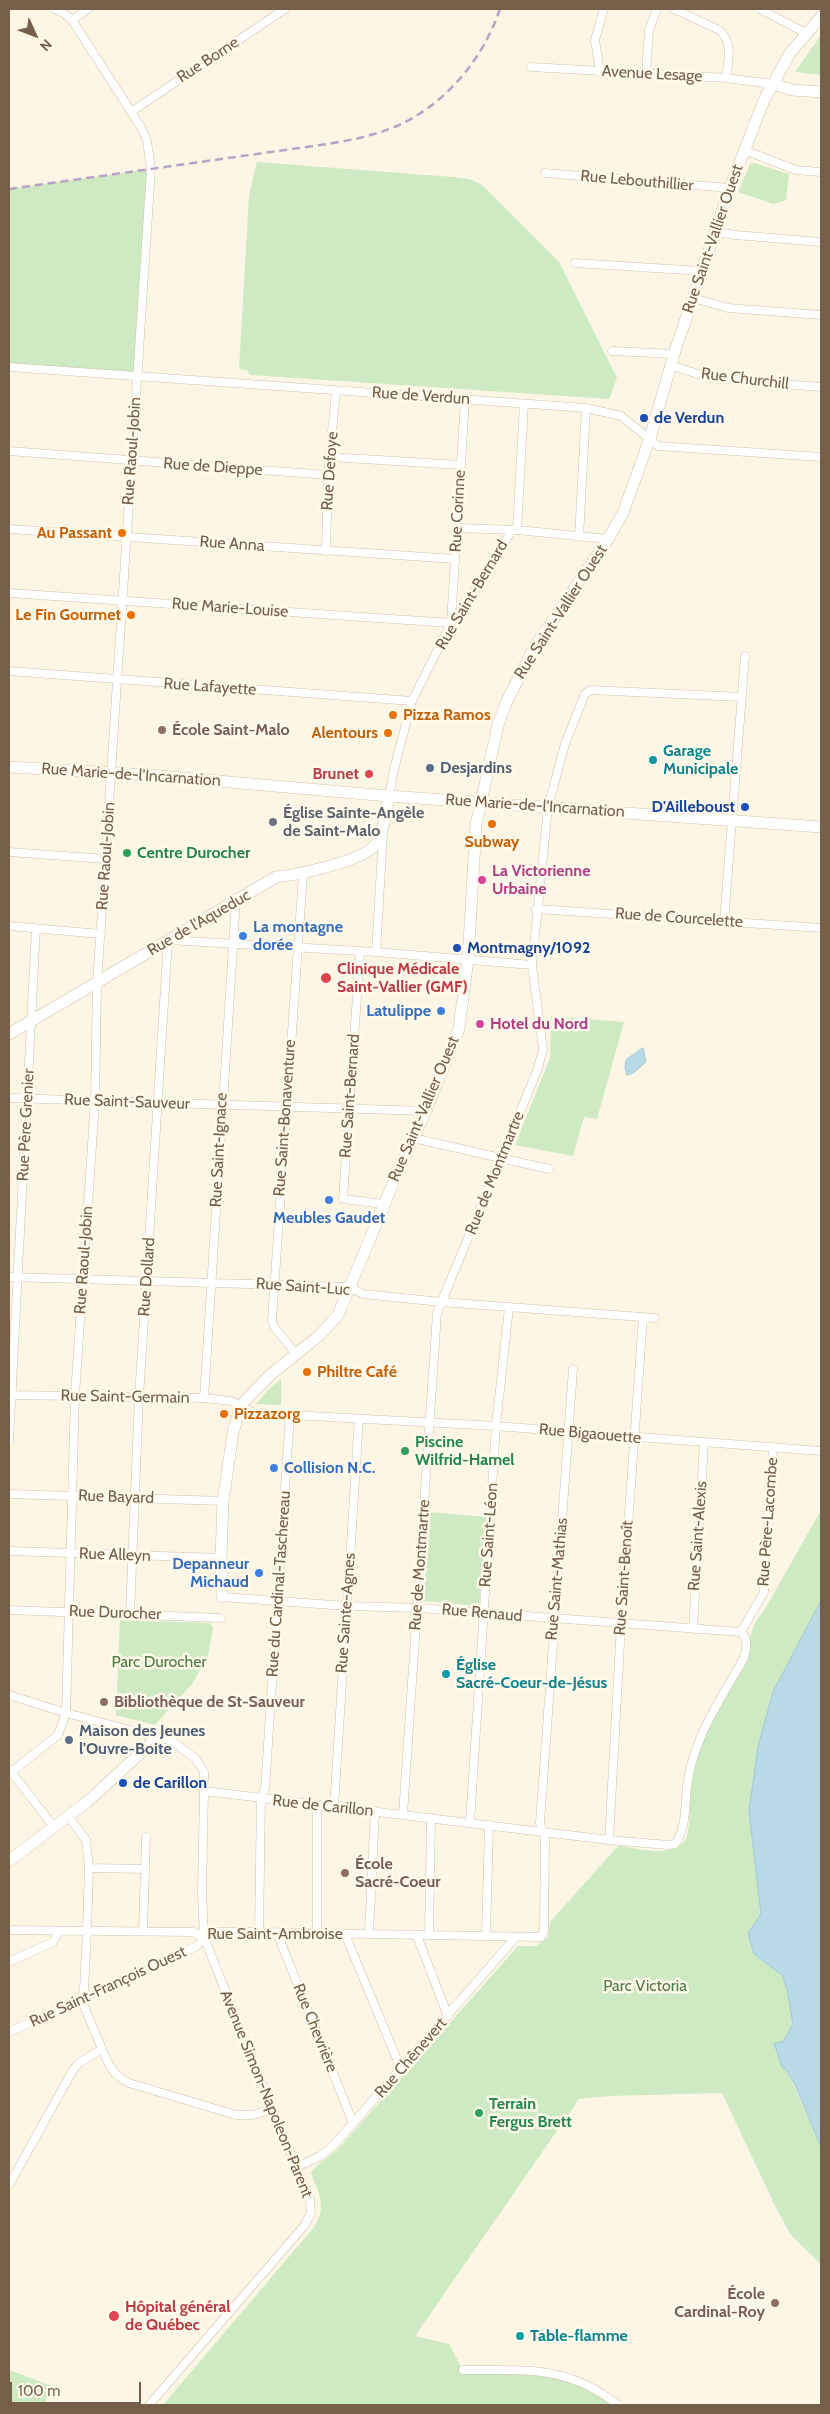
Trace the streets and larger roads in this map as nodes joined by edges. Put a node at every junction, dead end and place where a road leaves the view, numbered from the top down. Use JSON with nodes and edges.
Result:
{"nodes":[{"id":1,"x":54,"y":9,"type":"edge"},
{"id":2,"x":88,"y":9,"type":"edge"},
{"id":3,"x":285,"y":9,"type":"edge"},
{"id":4,"x":604,"y":9,"type":"edge"},
{"id":5,"x":657,"y":9,"type":"edge"},
{"id":6,"x":674,"y":9,"type":"edge"},
{"id":7,"x":760,"y":9,"type":"edge"},
{"id":8,"x":821,"y":17,"type":"edge"},
{"id":9,"x":72,"y":20,"type":"junction"},
{"id":10,"x":806,"y":33,"type":"junction"},
{"id":11,"x":531,"y":67,"type":"dead end"},
{"id":12,"x":600,"y":72,"type":"junction"},
{"id":13,"x":646,"y":73,"type":"junction"},
{"id":14,"x":726,"y":78,"type":"junction"},
{"id":15,"x":772,"y":84,"type":"junction"},
{"id":16,"x":821,"y":92,"type":"edge"},
{"id":17,"x":131,"y":112,"type":"junction"},
{"id":18,"x":744,"y":150,"type":"junction"},
{"id":19,"x":821,"y":172,"type":"edge"},
{"id":20,"x":545,"y":173,"type":"dead end"},
{"id":21,"x":730,"y":188,"type":"junction"},
{"id":22,"x":716,"y":232,"type":"junction"},
{"id":23,"x":821,"y":242,"type":"edge"},
{"id":24,"x":575,"y":263,"type":"dead end"},
{"id":25,"x":702,"y":271,"type":"junction"},
{"id":26,"x":693,"y":298,"type":"junction"},
{"id":27,"x":821,"y":315,"type":"edge"},
{"id":28,"x":612,"y":351,"type":"dead end"},
{"id":29,"x":672,"y":359,"type":"junction"},
{"id":30,"x":9,"y":366,"type":"edge"},
{"id":31,"x":137,"y":376,"type":"junction"},
{"id":32,"x":821,"y":387,"type":"edge"},
{"id":33,"x":336,"y":391,"type":"junction"},
{"id":34,"x":465,"y":399,"type":"junction"},
{"id":35,"x":524,"y":404,"type":"junction"},
{"id":36,"x":586,"y":408,"type":"junction"},
{"id":37,"x":650,"y":438,"type":"junction"},
{"id":38,"x":9,"y":451,"type":"edge"},
{"id":39,"x":330,"y":457,"type":"junction"},
{"id":40,"x":821,"y":457,"type":"edge"},
{"id":41,"x":130,"y":462,"type":"junction"},
{"id":42,"x":460,"y":465,"type":"junction"},
{"id":43,"x":328,"y":475,"type":"junction"},
{"id":44,"x":457,"y":528,"type":"junction"},
{"id":45,"x":9,"y":529,"type":"edge"},
{"id":46,"x":514,"y":530,"type":"junction"},
{"id":47,"x":126,"y":536,"type":"junction"},
{"id":48,"x":579,"y":537,"type":"junction"},
{"id":49,"x":608,"y":540,"type":"junction"},
{"id":50,"x":326,"y":551,"type":"junction"},
{"id":51,"x":455,"y":559,"type":"junction"},
{"id":52,"x":9,"y":593,"type":"edge"},
{"id":53,"x":123,"y":601,"type":"junction"},
{"id":54,"x":451,"y":623,"type":"junction"},
{"id":55,"x":745,"y":656,"type":"dead end"},
{"id":56,"x":9,"y":672,"type":"edge"},
{"id":57,"x":118,"y":680,"type":"junction"},
{"id":58,"x":742,"y":697,"type":"junction"},
{"id":59,"x":412,"y":701,"type":"junction"},
{"id":60,"x":9,"y":767,"type":"edge"},
{"id":61,"x":112,"y":772,"type":"junction"},
{"id":62,"x":389,"y":796,"type":"junction"},
{"id":63,"x":481,"y":802,"type":"junction"},
{"id":64,"x":548,"y":807,"type":"junction"},
{"id":65,"x":731,"y":821,"type":"junction"},
{"id":66,"x":383,"y":822,"type":"junction"},
{"id":67,"x":821,"y":827,"type":"edge"},
{"id":68,"x":9,"y":852,"type":"edge"},
{"id":69,"x":106,"y":859,"type":"junction"},
{"id":70,"x":303,"y":874,"type":"junction"},
{"id":71,"x":236,"y":901,"type":"junction"},
{"id":72,"x":536,"y":909,"type":"junction"},
{"id":73,"x":724,"y":921,"type":"junction"},
{"id":74,"x":9,"y":926,"type":"edge"},
{"id":75,"x":36,"y":928,"type":"junction"},
{"id":76,"x":821,"y":928,"type":"edge"},
{"id":77,"x":101,"y":934,"type":"junction"},
{"id":78,"x":168,"y":940,"type":"junction"},
{"id":79,"x":233,"y":942,"type":"junction"},
{"id":80,"x":298,"y":947,"type":"junction"},
{"id":81,"x":360,"y":952,"type":"junction"},
{"id":82,"x":376,"y":952,"type":"junction"},
{"id":83,"x":468,"y":959,"type":"junction"},
{"id":84,"x":532,"y":965,"type":"junction"},
{"id":85,"x":97,"y":984,"type":"junction"},
{"id":86,"x":31,"y":1021,"type":"junction"},
{"id":87,"x":9,"y":1034,"type":"edge"},
{"id":88,"x":9,"y":1098,"type":"edge"},
{"id":89,"x":28,"y":1098,"type":"junction"},
{"id":90,"x":94,"y":1101,"type":"junction"},
{"id":91,"x":158,"y":1103,"type":"junction"},
{"id":92,"x":222,"y":1105,"type":"junction"},
{"id":93,"x":286,"y":1106,"type":"junction"},
{"id":94,"x":349,"y":1108,"type":"junction"},
{"id":95,"x":426,"y":1111,"type":"junction"},
{"id":96,"x":413,"y":1138,"type":"junction"},
{"id":97,"x":500,"y":1157,"type":"junction"},
{"id":98,"x":549,"y":1169,"type":"dead end"},
{"id":99,"x":384,"y":1204,"type":"junction"},
{"id":100,"x":9,"y":1276,"type":"edge"},
{"id":101,"x":18,"y":1277,"type":"junction"},
{"id":102,"x":82,"y":1278,"type":"junction"},
{"id":103,"x":147,"y":1282,"type":"junction"},
{"id":104,"x":212,"y":1283,"type":"junction"},
{"id":105,"x":274,"y":1284,"type":"junction"},
{"id":106,"x":350,"y":1287,"type":"junction"},
{"id":107,"x":441,"y":1302,"type":"junction"},
{"id":108,"x":509,"y":1308,"type":"junction"},
{"id":109,"x":643,"y":1317,"type":"junction"},
{"id":110,"x":655,"y":1318,"type":"dead end"},
{"id":111,"x":297,"y":1355,"type":"junction"},
{"id":112,"x":572,"y":1369,"type":"dead end"},
{"id":113,"x":10,"y":1395,"type":"edge"},
{"id":114,"x":75,"y":1396,"type":"junction"},
{"id":115,"x":140,"y":1397,"type":"junction"},
{"id":116,"x":204,"y":1398,"type":"junction"},
{"id":117,"x":240,"y":1405,"type":"junction"},
{"id":118,"x":290,"y":1414,"type":"junction"},
{"id":119,"x":359,"y":1419,"type":"junction"},
{"id":120,"x":429,"y":1422,"type":"junction"},
{"id":121,"x":496,"y":1426,"type":"junction"},
{"id":122,"x":569,"y":1432,"type":"junction"},
{"id":123,"x":634,"y":1438,"type":"junction"},
{"id":124,"x":9,"y":1441,"type":"edge"},
{"id":125,"x":704,"y":1443,"type":"junction"},
{"id":126,"x":773,"y":1447,"type":"junction"},
{"id":127,"x":821,"y":1451,"type":"edge"},
{"id":128,"x":9,"y":1494,"type":"edge"},
{"id":129,"x":71,"y":1496,"type":"junction"},
{"id":130,"x":134,"y":1497,"type":"junction"},
{"id":131,"x":223,"y":1501,"type":"junction"},
{"id":132,"x":9,"y":1551,"type":"edge"},
{"id":133,"x":69,"y":1553,"type":"junction"},
{"id":134,"x":132,"y":1556,"type":"junction"},
{"id":135,"x":221,"y":1558,"type":"junction"},
{"id":136,"x":222,"y":1597,"type":"joint"},
{"id":137,"x":278,"y":1601,"type":"junction"},
{"id":138,"x":347,"y":1606,"type":"junction"},
{"id":139,"x":418,"y":1608,"type":"junction"},
{"id":140,"x":9,"y":1610,"type":"edge"},
{"id":141,"x":68,"y":1611,"type":"junction"},
{"id":142,"x":484,"y":1613,"type":"junction"},
{"id":143,"x":130,"y":1614,"type":"junction"},
{"id":144,"x":221,"y":1618,"type":"dead end"},
{"id":145,"x":553,"y":1620,"type":"junction"},
{"id":146,"x":621,"y":1625,"type":"junction"},
{"id":147,"x":693,"y":1628,"type":"junction"},
{"id":148,"x":741,"y":1632,"type":"junction"},
{"id":149,"x":9,"y":1695,"type":"edge"},
{"id":150,"x":66,"y":1714,"type":"junction"},
{"id":151,"x":158,"y":1737,"type":"junction"},
{"id":152,"x":10,"y":1771,"type":"edge"},
{"id":153,"x":204,"y":1791,"type":"junction"},
{"id":154,"x":261,"y":1799,"type":"junction"},
{"id":155,"x":317,"y":1806,"type":"junction"},
{"id":156,"x":334,"y":1807,"type":"junction"},
{"id":157,"x":375,"y":1811,"type":"junction"},
{"id":158,"x":403,"y":1814,"type":"junction"},
{"id":159,"x":68,"y":1816,"type":"junction"},
{"id":160,"x":431,"y":1818,"type":"junction"},
{"id":161,"x":470,"y":1822,"type":"junction"},
{"id":162,"x":489,"y":1825,"type":"junction"},
{"id":163,"x":54,"y":1827,"type":"junction"},
{"id":164,"x":543,"y":1831,"type":"junction"},
{"id":165,"x":146,"y":1836,"type":"dead end"},
{"id":166,"x":609,"y":1840,"type":"junction"},
{"id":167,"x":9,"y":1861,"type":"edge"},
{"id":168,"x":89,"y":1868,"type":"junction"},
{"id":169,"x":145,"y":1869,"type":"junction"},
{"id":170,"x":9,"y":1930,"type":"edge"},
{"id":171,"x":143,"y":1930,"type":"junction"},
{"id":172,"x":59,"y":1931,"type":"junction"},
{"id":173,"x":87,"y":1931,"type":"junction"},
{"id":174,"x":259,"y":1932,"type":"junction"},
{"id":175,"x":277,"y":1933,"type":"junction"},
{"id":176,"x":369,"y":1933,"type":"junction"},
{"id":177,"x":317,"y":1934,"type":"junction"},
{"id":178,"x":345,"y":1934,"type":"junction"},
{"id":179,"x":429,"y":1935,"type":"junction"},
{"id":180,"x":417,"y":1936,"type":"junction"},
{"id":181,"x":486,"y":1936,"type":"junction"},
{"id":182,"x":204,"y":1937,"type":"junction"},
{"id":183,"x":541,"y":1937,"type":"joint"},
{"id":184,"x":515,"y":1938,"type":"junction"},
{"id":185,"x":9,"y":1962,"type":"edge"},
{"id":186,"x":81,"y":1999,"type":"junction"},
{"id":187,"x":448,"y":2016,"type":"junction"},
{"id":188,"x":9,"y":2032,"type":"edge"},
{"id":189,"x":102,"y":2049,"type":"junction"},
{"id":190,"x":400,"y":2069,"type":"junction"},
{"id":191,"x":272,"y":2109,"type":"junction"},
{"id":192,"x":354,"y":2123,"type":"junction"},
{"id":193,"x":296,"y":2167,"type":"junction"},
{"id":194,"x":9,"y":2185,"type":"edge"},
{"id":195,"x":463,"y":2370,"type":"dead end"},
{"id":196,"x":150,"y":2405,"type":"edge"},
{"id":197,"x":618,"y":2405,"type":"edge"}],
"edges":[{"from":1,"to":9,"type":"street"},
{"from":2,"to":9,"type":"street"},
{"from":3,"to":17,"type":"street","name":"Rue Borne"},
{"from":4,"to":12,"type":"street"},
{"from":5,"to":13,"type":"street"},
{"from":6,"to":14,"type":"street"},
{"from":7,"to":10,"type":"street"},
{"from":8,"to":10,"type":"street","name":"Rue Saint-Vallier Ouest"},
{"from":9,"to":17,"type":"street","name":"Rue Raoul-Jobin"},
{"from":10,"to":15,"type":"street","name":"Rue Saint-Vallier Ouest"},
{"from":11,"to":12,"type":"street","name":"Avenue Lesage"},
{"from":12,"to":13,"type":"street","name":"Avenue Lesage"},
{"from":13,"to":14,"type":"street","name":"Avenue Lesage"},
{"from":14,"to":15,"type":"street","name":"Avenue Lesage"},
{"from":15,"to":16,"type":"street"},
{"from":15,"to":18,"type":"street","name":"Rue Saint-Vallier Ouest"},
{"from":17,"to":31,"type":"street","name":"Rue Raoul-Jobin"},
{"from":18,"to":19,"type":"street"},
{"from":18,"to":21,"type":"street","name":"Rue Saint-Vallier Ouest"},
{"from":20,"to":21,"type":"street","name":"Rue Lebouthillier"},
{"from":21,"to":22,"type":"street","name":"Rue Saint-Vallier Ouest"},
{"from":22,"to":23,"type":"street"},
{"from":22,"to":25,"type":"street","name":"Rue Saint-Vallier Ouest"},
{"from":24,"to":25,"type":"street"},
{"from":25,"to":26,"type":"street","name":"Rue Saint-Vallier Ouest"},
{"from":26,"to":27,"type":"street"},
{"from":26,"to":29,"type":"street","name":"Rue Saint-Vallier Ouest"},
{"from":28,"to":29,"type":"street","name":"Rue Churchill"},
{"from":29,"to":32,"type":"street","name":"Rue Churchill"},
{"from":29,"to":37,"type":"street","name":"Rue Saint-Vallier Ouest"},
{"from":30,"to":31,"type":"street","name":"Rue de Verdun"},
{"from":31,"to":33,"type":"street","name":"Rue de Verdun"},
{"from":31,"to":41,"type":"street","name":"Rue Raoul-Jobin"},
{"from":33,"to":34,"type":"street","name":"Rue de Verdun"},
{"from":33,"to":39,"type":"street","name":"Rue Defoye"},
{"from":34,"to":35,"type":"street","name":"Rue de Verdun"},
{"from":34,"to":42,"type":"street","name":"Rue Corinne"},
{"from":35,"to":36,"type":"street","name":"Rue de Verdun"},
{"from":35,"to":46,"type":"street","name":"Rue Saint-Bernard"},
{"from":36,"to":37,"type":"street","name":"Rue de Verdun"},
{"from":36,"to":48,"type":"street"},
{"from":37,"to":40,"type":"street","name":"Rue de Verdun"},
{"from":37,"to":49,"type":"street","name":"Rue Saint-Vallier Ouest"},
{"from":38,"to":41,"type":"street","name":"Rue de Dieppe"},
{"from":39,"to":42,"type":"street"},
{"from":39,"to":43,"type":"street","name":"Rue Defoye"},
{"from":41,"to":43,"type":"street","name":"Rue de Dieppe"},
{"from":41,"to":47,"type":"street","name":"Rue Raoul-Jobin"},
{"from":42,"to":44,"type":"street","name":"Rue Corinne"},
{"from":43,"to":50,"type":"street","name":"Rue Defoye"},
{"from":44,"to":46,"type":"street"},
{"from":44,"to":51,"type":"street","name":"Rue Corinne"},
{"from":45,"to":47,"type":"street","name":"Rue Anna"},
{"from":46,"to":48,"type":"street"},
{"from":46,"to":54,"type":"street","name":"Rue Saint-Bernard"},
{"from":47,"to":50,"type":"street","name":"Rue Anna"},
{"from":47,"to":53,"type":"street","name":"Rue Raoul-Jobin"},
{"from":48,"to":49,"type":"street"},
{"from":49,"to":63,"type":"street","name":"Rue Saint-Vallier Ouest"},
{"from":50,"to":51,"type":"street","name":"Rue Anna"},
{"from":51,"to":54,"type":"street","name":"Rue Corinne"},
{"from":52,"to":53,"type":"street","name":"Rue Marie-Louise"},
{"from":53,"to":54,"type":"street","name":"Rue Marie-Louise"},
{"from":53,"to":57,"type":"street","name":"Rue Raoul-Jobin"},
{"from":54,"to":59,"type":"street","name":"Rue Saint-Bernard"},
{"from":55,"to":58,"type":"street"},
{"from":56,"to":57,"type":"street","name":"Rue Lafayette"},
{"from":57,"to":59,"type":"street","name":"Rue Lafayette"},
{"from":57,"to":61,"type":"street","name":"Rue Raoul-Jobin"},
{"from":58,"to":64,"type":"street","name":"Rue de Montmartre"},
{"from":58,"to":65,"type":"street"},
{"from":59,"to":62,"type":"street","name":"Rue Saint-Bernard"},
{"from":60,"to":61,"type":"street","name":"Rue Marie-de-l'Incarnation"},
{"from":61,"to":62,"type":"street","name":"Rue Marie-de-l'Incarnation"},
{"from":61,"to":69,"type":"street","name":"Rue Raoul-Jobin"},
{"from":62,"to":63,"type":"street","name":"Rue Marie-de-l'Incarnation"},
{"from":62,"to":66,"type":"street","name":"Rue Saint-Bernard"},
{"from":63,"to":64,"type":"street","name":"Rue Marie-de-l'Incarnation"},
{"from":63,"to":83,"type":"street","name":"Rue Saint-Vallier Ouest"},
{"from":64,"to":65,"type":"street","name":"Rue Marie-de-l'Incarnation"},
{"from":64,"to":72,"type":"street","name":"Rue de Montmartre"},
{"from":65,"to":67,"type":"street","name":"Rue Marie-de-l'Incarnation"},
{"from":65,"to":73,"type":"street"},
{"from":66,"to":70,"type":"street","name":"Rue de l'Aqueduc"},
{"from":66,"to":82,"type":"street","name":"Rue Saint-Bernard"},
{"from":68,"to":69,"type":"street"},
{"from":69,"to":77,"type":"street","name":"Rue Raoul-Jobin"},
{"from":70,"to":71,"type":"street","name":"Rue de l'Aqueduc"},
{"from":70,"to":80,"type":"street","name":"Rue Saint-Bonaventure"},
{"from":71,"to":78,"type":"street","name":"Rue de l'Aqueduc"},
{"from":71,"to":79,"type":"street","name":"Rue Saint-Ignace"},
{"from":72,"to":73,"type":"street","name":"Rue de Courcelette"},
{"from":72,"to":84,"type":"street","name":"Rue de Montmartre"},
{"from":73,"to":76,"type":"street","name":"Rue de Courcelette"},
{"from":74,"to":75,"type":"street"},
{"from":75,"to":77,"type":"street"},
{"from":75,"to":86,"type":"street","name":"Rue Père Grenier"},
{"from":77,"to":85,"type":"street","name":"Rue Raoul-Jobin"},
{"from":78,"to":79,"type":"street"},
{"from":78,"to":85,"type":"street","name":"Rue de l'Aqueduc"},
{"from":78,"to":91,"type":"street","name":"Rue Dollard"},
{"from":79,"to":80,"type":"street"},
{"from":79,"to":92,"type":"street","name":"Rue Saint-Ignace"},
{"from":80,"to":81,"type":"street"},
{"from":80,"to":93,"type":"street","name":"Rue Saint-Bonaventure"},
{"from":81,"to":82,"type":"street"},
{"from":81,"to":94,"type":"street","name":"Rue Saint-Bernard"},
{"from":82,"to":83,"type":"street"},
{"from":83,"to":84,"type":"street"},
{"from":83,"to":95,"type":"street","name":"Rue Saint-Vallier Ouest"},
{"from":84,"to":97,"type":"street","name":"Rue de Montmartre"},
{"from":85,"to":86,"type":"street","name":"Rue de l'Aqueduc"},
{"from":85,"to":90,"type":"street","name":"Rue Raoul-Jobin"},
{"from":86,"to":87,"type":"street","name":"Rue de l'Aqueduc"},
{"from":86,"to":89,"type":"street","name":"Rue Père Grenier"},
{"from":88,"to":89,"type":"street","name":"Rue Saint-Sauveur"},
{"from":89,"to":90,"type":"street","name":"Rue Saint-Sauveur"},
{"from":89,"to":101,"type":"street","name":"Rue Père Grenier"},
{"from":90,"to":91,"type":"street","name":"Rue Saint-Sauveur"},
{"from":90,"to":102,"type":"street","name":"Rue Raoul-Jobin"},
{"from":91,"to":92,"type":"street","name":"Rue Saint-Sauveur"},
{"from":91,"to":103,"type":"street","name":"Rue Dollard"},
{"from":92,"to":93,"type":"street","name":"Rue Saint-Sauveur"},
{"from":92,"to":104,"type":"street","name":"Rue Saint-Ignace"},
{"from":93,"to":94,"type":"street","name":"Rue Saint-Sauveur"},
{"from":93,"to":105,"type":"street","name":"Rue Saint-Bonaventure"},
{"from":94,"to":95,"type":"street","name":"Rue Saint-Sauveur"},
{"from":94,"to":99,"type":"street","name":"Rue Saint-Bernard"},
{"from":95,"to":96,"type":"street","name":"Rue Saint-Vallier Ouest"},
{"from":96,"to":97,"type":"street"},
{"from":96,"to":99,"type":"street","name":"Rue Saint-Vallier Ouest"},
{"from":97,"to":98,"type":"street"},
{"from":97,"to":107,"type":"street","name":"Rue de Montmartre"},
{"from":99,"to":106,"type":"street","name":"Rue Saint-Vallier Ouest"},
{"from":100,"to":101,"type":"street","name":"Rue Saint-Luc"},
{"from":101,"to":102,"type":"street","name":"Rue Saint-Luc"},
{"from":101,"to":113,"type":"street","name":"Rue Père Grenier"},
{"from":102,"to":103,"type":"street","name":"Rue Saint-Luc"},
{"from":102,"to":114,"type":"street","name":"Rue Raoul-Jobin"},
{"from":103,"to":104,"type":"street","name":"Rue Saint-Luc"},
{"from":103,"to":115,"type":"street","name":"Rue Dollard"},
{"from":104,"to":105,"type":"street","name":"Rue Saint-Luc"},
{"from":104,"to":116,"type":"street","name":"Rue Saint-Ignace"},
{"from":105,"to":106,"type":"street","name":"Rue Saint-Luc"},
{"from":105,"to":111,"type":"street","name":"Rue Saint-Bonaventure"},
{"from":106,"to":107,"type":"street","name":"Rue Saint-Luc"},
{"from":106,"to":111,"type":"street","name":"Rue Saint-Vallier Ouest"},
{"from":107,"to":108,"type":"street","name":"Rue Saint-Luc"},
{"from":107,"to":120,"type":"street","name":"Rue de Montmartre"},
{"from":108,"to":109,"type":"street","name":"Rue Saint-Luc"},
{"from":108,"to":121,"type":"street","name":"Rue Saint-Léon"},
{"from":109,"to":110,"type":"street","name":"Rue Saint-Luc"},
{"from":109,"to":123,"type":"street","name":"Rue Saint-Benoît"},
{"from":111,"to":117,"type":"street","name":"Rue Saint-Vallier Ouest"},
{"from":112,"to":122,"type":"street","name":"Rue Saint-Mathias"},
{"from":113,"to":114,"type":"street","name":"Rue Saint-Germain"},
{"from":113,"to":124,"type":"street","name":"Rue Père Grenier"},
{"from":114,"to":115,"type":"street","name":"Rue Saint-Germain"},
{"from":114,"to":129,"type":"street","name":"Rue Raoul-Jobin"},
{"from":115,"to":116,"type":"street","name":"Rue Saint-Germain"},
{"from":115,"to":130,"type":"street","name":"Rue Dollard"},
{"from":116,"to":117,"type":"street","name":"Rue Saint-Germain"},
{"from":117,"to":118,"type":"street","name":"Rue Bigaouette"},
{"from":117,"to":131,"type":"street"},
{"from":118,"to":119,"type":"street","name":"Rue Bigaouette"},
{"from":118,"to":137,"type":"street","name":"Rue du Cardinal-Taschereau"},
{"from":119,"to":120,"type":"street","name":"Rue Bigaouette"},
{"from":119,"to":138,"type":"street","name":"Rue Sainte-Agnes"},
{"from":120,"to":121,"type":"street","name":"Rue Bigaouette"},
{"from":120,"to":139,"type":"street","name":"Rue de Montmartre"},
{"from":121,"to":122,"type":"street","name":"Rue Bigaouette"},
{"from":121,"to":142,"type":"street","name":"Rue Saint-Léon"},
{"from":122,"to":123,"type":"street","name":"Rue Bigaouette"},
{"from":122,"to":145,"type":"street","name":"Rue Saint-Mathias"},
{"from":123,"to":125,"type":"street","name":"Rue Bigaouette"},
{"from":123,"to":146,"type":"street","name":"Rue Saint-Benoît"},
{"from":125,"to":126,"type":"street","name":"Rue Bigaouette"},
{"from":125,"to":147,"type":"street","name":"Rue Saint-Alexis"},
{"from":126,"to":127,"type":"street","name":"Rue Bigaouette"},
{"from":126,"to":148,"type":"street","name":"Rue Père-Lacombe"},
{"from":128,"to":129,"type":"street","name":"Rue Bayard"},
{"from":129,"to":130,"type":"street","name":"Rue Bayard"},
{"from":129,"to":133,"type":"street","name":"Rue Raoul-Jobin"},
{"from":130,"to":131,"type":"street","name":"Rue Bayard"},
{"from":130,"to":134,"type":"street","name":"Rue Dollard"},
{"from":131,"to":135,"type":"street"},
{"from":132,"to":133,"type":"street","name":"Rue Alleyn"},
{"from":133,"to":134,"type":"street","name":"Rue Alleyn"},
{"from":133,"to":141,"type":"street","name":"Rue Raoul-Jobin"},
{"from":134,"to":135,"type":"street","name":"Rue Alleyn"},
{"from":134,"to":143,"type":"street","name":"Rue Dollard"},
{"from":135,"to":136,"type":"street"},
{"from":136,"to":137,"type":"street","name":"Rue Renaud"},
{"from":137,"to":138,"type":"street","name":"Rue Renaud"},
{"from":137,"to":154,"type":"street","name":"Rue du Cardinal-Taschereau"},
{"from":138,"to":139,"type":"street","name":"Rue Renaud"},
{"from":138,"to":156,"type":"street","name":"Rue Sainte-Agnes"},
{"from":139,"to":142,"type":"street","name":"Rue Renaud"},
{"from":139,"to":158,"type":"street","name":"Rue de Montmartre"},
{"from":140,"to":141,"type":"street","name":"Rue Durocher"},
{"from":141,"to":143,"type":"street","name":"Rue Durocher"},
{"from":141,"to":150,"type":"street","name":"Rue Raoul-Jobin"},
{"from":142,"to":145,"type":"street","name":"Rue Renaud"},
{"from":142,"to":161,"type":"street","name":"Rue Saint-Léon"},
{"from":143,"to":144,"type":"street","name":"Rue Durocher"},
{"from":145,"to":146,"type":"street","name":"Rue Renaud"},
{"from":145,"to":164,"type":"street","name":"Rue Saint-Mathias"},
{"from":146,"to":147,"type":"street","name":"Rue Renaud"},
{"from":146,"to":166,"type":"street","name":"Rue Saint-Benoît"},
{"from":147,"to":148,"type":"street","name":"Rue Renaud"},
{"from":148,"to":166,"type":"street","name":"Rue de Carillon"},
{"from":149,"to":150,"type":"street"},
{"from":150,"to":151,"type":"street"},
{"from":150,"to":152,"type":"street"},
{"from":151,"to":153,"type":"street"},
{"from":151,"to":159,"type":"street"},
{"from":152,"to":163,"type":"street"},
{"from":153,"to":154,"type":"street","name":"Rue de Carillon"},
{"from":153,"to":182,"type":"street","name":"Avenue Simon-Napoleon-Parent"},
{"from":154,"to":155,"type":"street","name":"Rue de Carillon"},
{"from":154,"to":174,"type":"street","name":"Rue du Cardinal-Taschereau"},
{"from":155,"to":156,"type":"street","name":"Rue de Carillon"},
{"from":155,"to":177,"type":"street"},
{"from":156,"to":157,"type":"street","name":"Rue de Carillon"},
{"from":157,"to":158,"type":"street","name":"Rue de Carillon"},
{"from":157,"to":176,"type":"street"},
{"from":158,"to":160,"type":"street","name":"Rue de Carillon"},
{"from":159,"to":163,"type":"street"},
{"from":159,"to":168,"type":"street"},
{"from":160,"to":161,"type":"street","name":"Rue de Carillon"},
{"from":160,"to":179,"type":"street"},
{"from":161,"to":162,"type":"street","name":"Rue de Carillon"},
{"from":162,"to":164,"type":"street","name":"Rue de Carillon"},
{"from":162,"to":181,"type":"street"},
{"from":163,"to":167,"type":"street"},
{"from":164,"to":166,"type":"street","name":"Rue de Carillon"},
{"from":164,"to":183,"type":"street","name":"Rue Saint-Mathias"},
{"from":165,"to":169,"type":"street"},
{"from":168,"to":169,"type":"street"},
{"from":168,"to":173,"type":"street"},
{"from":169,"to":171,"type":"street"},
{"from":170,"to":172,"type":"street","name":"Rue Saint-Ambroise"},
{"from":171,"to":173,"type":"street","name":"Rue Saint-Ambroise"},
{"from":171,"to":182,"type":"street","name":"Rue Saint-Ambroise"},
{"from":172,"to":173,"type":"street","name":"Rue Saint-Ambroise"},
{"from":172,"to":185,"type":"street"},
{"from":173,"to":186,"type":"street"},
{"from":174,"to":175,"type":"street","name":"Rue Saint-Ambroise"},
{"from":174,"to":182,"type":"street","name":"Rue Saint-Ambroise"},
{"from":175,"to":177,"type":"street","name":"Rue Saint-Ambroise"},
{"from":175,"to":192,"type":"street","name":"Rue Chevrière"},
{"from":176,"to":178,"type":"street","name":"Rue Saint-Ambroise"},
{"from":176,"to":180,"type":"street","name":"Rue Saint-Ambroise"},
{"from":177,"to":178,"type":"street","name":"Rue Saint-Ambroise"},
{"from":178,"to":190,"type":"street"},
{"from":179,"to":180,"type":"street","name":"Rue Saint-Ambroise"},
{"from":179,"to":181,"type":"street","name":"Rue Saint-Ambroise"},
{"from":180,"to":187,"type":"street"},
{"from":181,"to":184,"type":"street","name":"Rue Saint-Ambroise"},
{"from":182,"to":186,"type":"street","name":"Rue Saint-François Ouest"},
{"from":182,"to":191,"type":"street","name":"Avenue Simon-Napoleon-Parent"},
{"from":183,"to":184,"type":"street","name":"Rue Saint-Ambroise"},
{"from":184,"to":187,"type":"street","name":"Rue Chênevert"},
{"from":186,"to":188,"type":"street","name":"Rue Saint-François Ouest"},
{"from":186,"to":189,"type":"street"},
{"from":187,"to":190,"type":"street","name":"Rue Chênevert"},
{"from":189,"to":191,"type":"street"},
{"from":189,"to":194,"type":"street"},
{"from":190,"to":192,"type":"street","name":"Rue Chênevert"},
{"from":191,"to":193,"type":"street","name":"Avenue Simon-Napoleon-Parent"},
{"from":192,"to":193,"type":"street","name":"Rue Chênevert"},
{"from":193,"to":196,"type":"street","name":"Avenue Simon-Napoleon-Parent"},
{"from":195,"to":197,"type":"street"}]}
